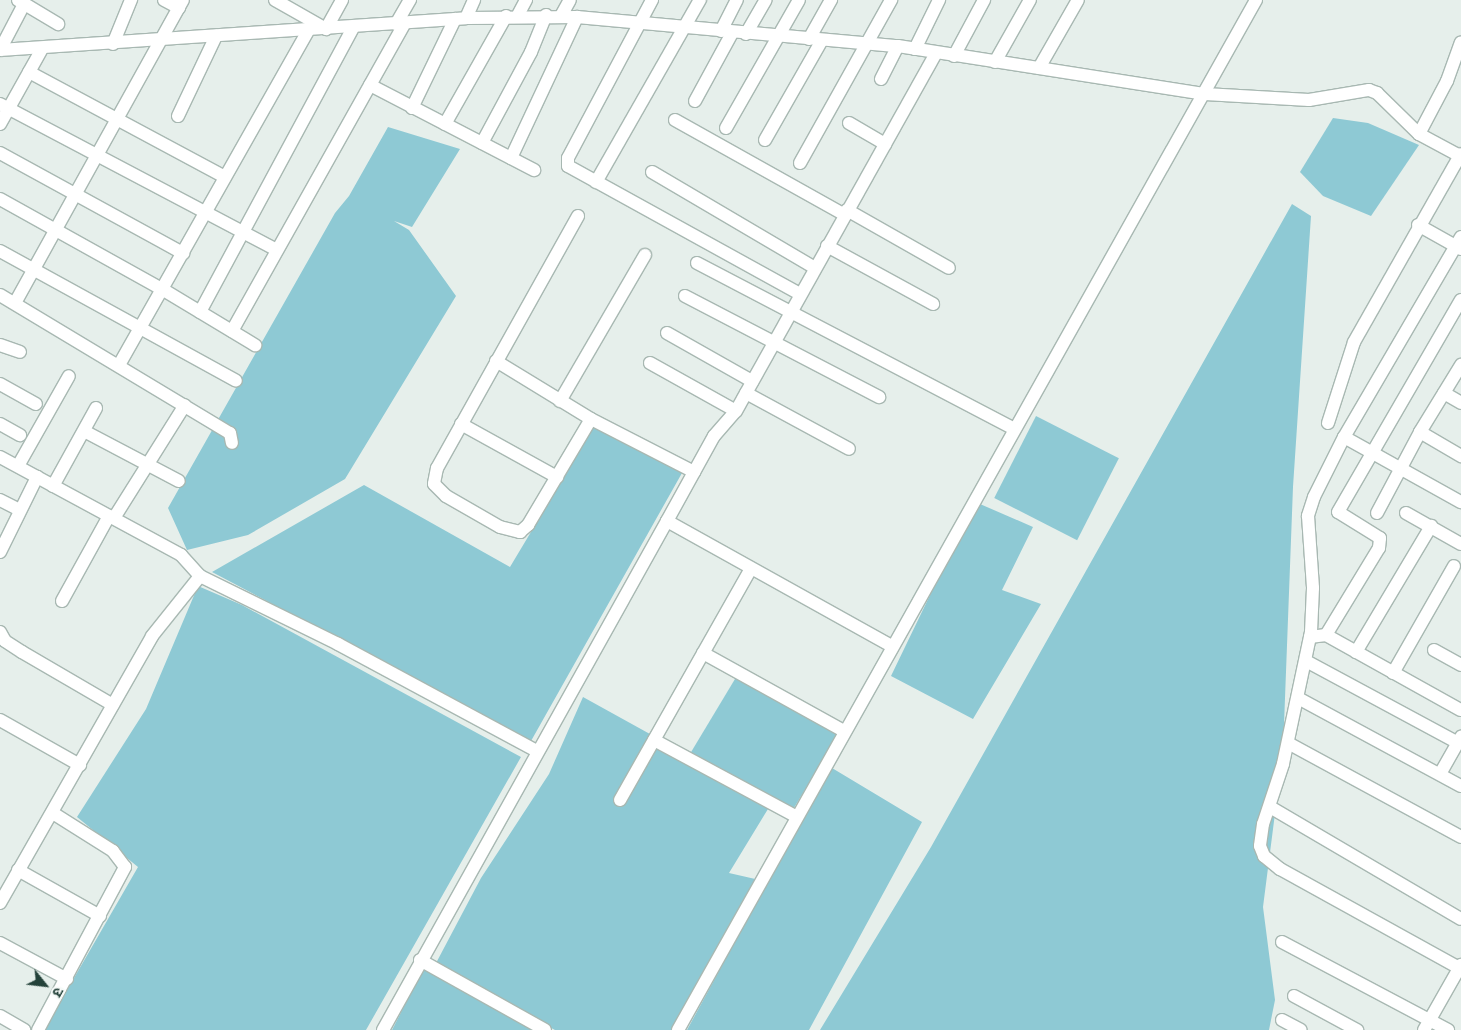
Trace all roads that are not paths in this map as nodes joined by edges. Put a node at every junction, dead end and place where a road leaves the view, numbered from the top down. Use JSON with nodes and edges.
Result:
{"nodes":[{"id":1,"x":131,"y":0,"type":"edge"},
{"id":2,"x":164,"y":0,"type":"edge"},
{"id":3,"x":275,"y":0,"type":"edge"},
{"id":4,"x":342,"y":0,"type":"edge"},
{"id":5,"x":410,"y":0,"type":"edge"},
{"id":6,"x":474,"y":0,"type":"edge"},
{"id":7,"x":526,"y":0,"type":"edge"},
{"id":8,"x":570,"y":0,"type":"edge"},
{"id":9,"x":652,"y":0,"type":"edge"},
{"id":10,"x":700,"y":0,"type":"edge"},
{"id":11,"x":737,"y":0,"type":"edge"},
{"id":12,"x":766,"y":0,"type":"edge"},
{"id":13,"x":799,"y":0,"type":"edge"},
{"id":14,"x":831,"y":0,"type":"edge"},
{"id":15,"x":892,"y":0,"type":"edge"},
{"id":16,"x":939,"y":0,"type":"edge"},
{"id":17,"x":984,"y":0,"type":"edge"},
{"id":18,"x":1030,"y":0,"type":"edge"},
{"id":19,"x":1078,"y":0,"type":"edge"},
{"id":20,"x":1256,"y":0,"type":"edge"},
{"id":21,"x":21,"y":2,"type":"edge"},
{"id":22,"x":181,"y":4,"type":"edge"},
{"id":23,"x":546,"y":15,"type":"junction"},
{"id":24,"x":512,"y":16,"type":"junction"},
{"id":25,"x":561,"y":16,"type":"junction"},
{"id":26,"x":577,"y":17,"type":"junction"},
{"id":27,"x":461,"y":18,"type":"junction"},
{"id":28,"x":639,"y":22,"type":"junction"},
{"id":29,"x":58,"y":24,"type":"dead end"},
{"id":30,"x":400,"y":24,"type":"junction"},
{"id":31,"x":686,"y":27,"type":"junction"},
{"id":32,"x":353,"y":28,"type":"junction"},
{"id":33,"x":326,"y":30,"type":"junction"},
{"id":34,"x":308,"y":31,"type":"junction"},
{"id":35,"x":726,"y":32,"type":"junction"},
{"id":36,"x":746,"y":34,"type":"junction"},
{"id":37,"x":216,"y":36,"type":"junction"},
{"id":38,"x":779,"y":36,"type":"junction"},
{"id":39,"x":816,"y":39,"type":"junction"},
{"id":40,"x":160,"y":41,"type":"junction"},
{"id":41,"x":113,"y":44,"type":"junction"},
{"id":42,"x":868,"y":44,"type":"junction"},
{"id":43,"x":898,"y":46,"type":"junction"},
{"id":44,"x":42,"y":49,"type":"junction"},
{"id":45,"x":915,"y":49,"type":"junction"},
{"id":46,"x":1460,"y":49,"type":"edge"},
{"id":47,"x":0,"y":50,"type":"edge"},
{"id":48,"x":936,"y":53,"type":"junction"},
{"id":49,"x":954,"y":56,"type":"junction"},
{"id":50,"x":995,"y":62,"type":"junction"},
{"id":51,"x":1039,"y":68,"type":"junction"},
{"id":52,"x":29,"y":72,"type":"junction"},
{"id":53,"x":881,"y":79,"type":"dead end"},
{"id":54,"x":370,"y":84,"type":"junction"},
{"id":55,"x":1205,"y":94,"type":"junction"},
{"id":56,"x":695,"y":101,"type":"dead end"},
{"id":57,"x":4,"y":106,"type":"edge"},
{"id":58,"x":412,"y":108,"type":"junction"},
{"id":59,"x":178,"y":116,"type":"dead end"},
{"id":60,"x":115,"y":118,"type":"junction"},
{"id":61,"x":675,"y":120,"type":"dead end"},
{"id":62,"x":849,"y":123,"type":"dead end"},
{"id":63,"x":0,"y":124,"type":"edge"},
{"id":64,"x":445,"y":124,"type":"junction"},
{"id":65,"x":726,"y":128,"type":"dead end"},
{"id":66,"x":1419,"y":134,"type":"junction"},
{"id":67,"x":765,"y":140,"type":"dead end"},
{"id":68,"x":482,"y":143,"type":"junction"},
{"id":69,"x":884,"y":144,"type":"junction"},
{"id":70,"x":0,"y":152,"type":"edge"},
{"id":71,"x":95,"y":155,"type":"junction"},
{"id":72,"x":1460,"y":155,"type":"edge"},
{"id":73,"x":511,"y":158,"type":"junction"},
{"id":74,"x":800,"y":163,"type":"dead end"},
{"id":75,"x":534,"y":170,"type":"dead end"},
{"id":76,"x":652,"y":172,"type":"dead end"},
{"id":77,"x":225,"y":177,"type":"junction"},
{"id":78,"x":596,"y":182,"type":"junction"},
{"id":79,"x":74,"y":193,"type":"junction"},
{"id":80,"x":0,"y":199,"type":"edge"},
{"id":81,"x":846,"y":212,"type":"junction"},
{"id":82,"x":205,"y":214,"type":"junction"},
{"id":83,"x":578,"y":216,"type":"dead end"},
{"id":84,"x":1418,"y":225,"type":"junction"},
{"id":85,"x":55,"y":230,"type":"junction"},
{"id":86,"x":243,"y":233,"type":"junction"},
{"id":87,"x":1459,"y":244,"type":"edge"},
{"id":88,"x":827,"y":246,"type":"junction"},
{"id":89,"x":0,"y":250,"type":"edge"},
{"id":90,"x":277,"y":250,"type":"junction"},
{"id":91,"x":183,"y":253,"type":"junction"},
{"id":92,"x":645,"y":255,"type":"dead end"},
{"id":93,"x":698,"y":263,"type":"dead end"},
{"id":94,"x":815,"y":268,"type":"junction"},
{"id":95,"x":949,"y":268,"type":"dead end"},
{"id":96,"x":34,"y":269,"type":"junction"},
{"id":97,"x":162,"y":289,"type":"junction"},
{"id":98,"x":800,"y":294,"type":"junction"},
{"id":99,"x":0,"y":295,"type":"edge"},
{"id":100,"x":685,"y":296,"type":"dead end"},
{"id":101,"x":1461,"y":300,"type":"edge"},
{"id":102,"x":16,"y":303,"type":"junction"},
{"id":103,"x":933,"y":304,"type":"dead end"},
{"id":104,"x":200,"y":312,"type":"junction"},
{"id":105,"x":790,"y":312,"type":"junction"},
{"id":106,"x":140,"y":329,"type":"junction"},
{"id":107,"x":232,"y":331,"type":"junction"},
{"id":108,"x":667,"y":333,"type":"dead end"},
{"id":109,"x":773,"y":342,"type":"junction"},
{"id":110,"x":0,"y":345,"type":"edge"},
{"id":111,"x":255,"y":345,"type":"dead end"},
{"id":112,"x":20,"y":352,"type":"dead end"},
{"id":113,"x":496,"y":361,"type":"junction"},
{"id":114,"x":650,"y":363,"type":"dead end"},
{"id":115,"x":120,"y":365,"type":"junction"},
{"id":116,"x":1461,"y":365,"type":"edge"},
{"id":117,"x":69,"y":376,"type":"dead end"},
{"id":118,"x":236,"y":381,"type":"dead end"},
{"id":119,"x":752,"y":381,"type":"junction"},
{"id":120,"x":0,"y":384,"type":"edge"},
{"id":121,"x":746,"y":392,"type":"junction"},
{"id":122,"x":1444,"y":393,"type":"junction"},
{"id":123,"x":879,"y":397,"type":"dead end"},
{"id":124,"x":560,"y":401,"type":"junction"},
{"id":125,"x":1461,"y":403,"type":"edge"},
{"id":126,"x":36,"y":404,"type":"dead end"},
{"id":127,"x":185,"y":405,"type":"junction"},
{"id":128,"x":96,"y":408,"type":"dead end"},
{"id":129,"x":736,"y":412,"type":"junction"},
{"id":130,"x":591,"y":419,"type":"junction"},
{"id":131,"x":1328,"y":423,"type":"dead end"},
{"id":132,"x":0,"y":424,"type":"edge"},
{"id":133,"x":461,"y":424,"type":"junction"},
{"id":134,"x":1014,"y":430,"type":"junction"},
{"id":135,"x":84,"y":431,"type":"junction"},
{"id":136,"x":1420,"y":432,"type":"junction"},
{"id":137,"x":20,"y":435,"type":"dead end"},
{"id":138,"x":1344,"y":437,"type":"junction"},
{"id":139,"x":232,"y":443,"type":"dead end"},
{"id":140,"x":849,"y":450,"type":"dead end"},
{"id":141,"x":1373,"y":452,"type":"junction"},
{"id":142,"x":1461,"y":456,"type":"edge"},
{"id":143,"x":0,"y":457,"type":"edge"},
{"id":144,"x":147,"y":464,"type":"junction"},
{"id":145,"x":18,"y":466,"type":"junction"},
{"id":146,"x":1402,"y":469,"type":"junction"},
{"id":147,"x":694,"y":472,"type":"junction"},
{"id":148,"x":37,"y":477,"type":"junction"},
{"id":149,"x":557,"y":477,"type":"junction"},
{"id":150,"x":179,"y":481,"type":"dead end"},
{"id":151,"x":53,"y":486,"type":"junction"},
{"id":152,"x":0,"y":500,"type":"edge"},
{"id":153,"x":1461,"y":502,"type":"edge"},
{"id":154,"x":20,"y":510,"type":"junction"},
{"id":155,"x":1377,"y":513,"type":"dead end"},
{"id":156,"x":1406,"y":513,"type":"dead end"},
{"id":157,"x":112,"y":517,"type":"junction"},
{"id":158,"x":666,"y":521,"type":"junction"},
{"id":159,"x":1431,"y":526,"type":"junction"},
{"id":160,"x":1461,"y":544,"type":"edge"},
{"id":161,"x":0,"y":552,"type":"edge"},
{"id":162,"x":1454,"y":566,"type":"dead end"},
{"id":163,"x":751,"y":568,"type":"junction"},
{"id":164,"x":195,"y":573,"type":"junction"},
{"id":165,"x":62,"y":601,"type":"dead end"},
{"id":166,"x":3,"y":636,"type":"edge"},
{"id":167,"x":1326,"y":636,"type":"junction"},
{"id":168,"x":1310,"y":637,"type":"junction"},
{"id":169,"x":892,"y":646,"type":"junction"},
{"id":170,"x":1434,"y":650,"type":"dead end"},
{"id":171,"x":703,"y":652,"type":"junction"},
{"id":172,"x":1356,"y":652,"type":"junction"},
{"id":173,"x":1306,"y":661,"type":"junction"},
{"id":174,"x":1461,"y":665,"type":"edge"},
{"id":175,"x":1393,"y":673,"type":"junction"},
{"id":176,"x":1298,"y":698,"type":"junction"},
{"id":177,"x":113,"y":705,"type":"junction"},
{"id":178,"x":1461,"y":710,"type":"edge"},
{"id":179,"x":0,"y":720,"type":"edge"},
{"id":180,"x":844,"y":731,"type":"junction"},
{"id":181,"x":654,"y":740,"type":"junction"},
{"id":182,"x":1459,"y":740,"type":"edge"},
{"id":183,"x":1288,"y":744,"type":"junction"},
{"id":184,"x":537,"y":752,"type":"junction"},
{"id":185,"x":80,"y":765,"type":"junction"},
{"id":186,"x":1440,"y":774,"type":"junction"},
{"id":187,"x":1461,"y":786,"type":"edge"},
{"id":188,"x":620,"y":800,"type":"dead end"},
{"id":189,"x":1270,"y":807,"type":"junction"},
{"id":190,"x":53,"y":814,"type":"junction"},
{"id":191,"x":797,"y":817,"type":"junction"},
{"id":192,"x":1461,"y":837,"type":"edge"},
{"id":193,"x":18,"y":870,"type":"junction"},
{"id":194,"x":0,"y":903,"type":"edge"},
{"id":195,"x":100,"y":916,"type":"junction"},
{"id":196,"x":1461,"y":919,"type":"edge"},
{"id":197,"x":1282,"y":942,"type":"dead end"},
{"id":198,"x":0,"y":943,"type":"edge"},
{"id":199,"x":420,"y":960,"type":"junction"},
{"id":200,"x":1460,"y":967,"type":"edge"},
{"id":201,"x":67,"y":979,"type":"junction"},
{"id":202,"x":1294,"y":996,"type":"dead end"},
{"id":203,"x":0,"y":1016,"type":"edge"},
{"id":204,"x":1282,"y":1020,"type":"dead end"},
{"id":205,"x":1427,"y":1025,"type":"edge"},
{"id":206,"x":24,"y":1030,"type":"edge"},
{"id":207,"x":38,"y":1030,"type":"edge"},
{"id":208,"x":383,"y":1030,"type":"edge"},
{"id":209,"x":545,"y":1030,"type":"edge"},
{"id":210,"x":678,"y":1030,"type":"edge"},
{"id":211,"x":1301,"y":1030,"type":"edge"},
{"id":212,"x":1357,"y":1030,"type":"edge"},
{"id":213,"x":1448,"y":1030,"type":"edge"}],
"edges":[{"from":1,"to":41,"type":"street"},
{"from":2,"to":22,"type":"street"},
{"from":3,"to":33,"type":"street"},
{"from":4,"to":33,"type":"street"},
{"from":5,"to":30,"type":"street"},
{"from":6,"to":27,"type":"street"},
{"from":7,"to":24,"type":"street"},
{"from":8,"to":25,"type":"street"},
{"from":9,"to":28,"type":"street"},
{"from":10,"to":31,"type":"street"},
{"from":11,"to":35,"type":"street"},
{"from":12,"to":36,"type":"street"},
{"from":13,"to":38,"type":"street"},
{"from":14,"to":39,"type":"street"},
{"from":15,"to":42,"type":"street"},
{"from":16,"to":45,"type":"street"},
{"from":17,"to":49,"type":"street"},
{"from":18,"to":50,"type":"street"},
{"from":19,"to":51,"type":"street"},
{"from":20,"to":55,"type":"street"},
{"from":21,"to":29,"type":"street"},
{"from":21,"to":47,"type":"street"},
{"from":22,"to":40,"type":"street"},
{"from":23,"to":24,"type":"street"},
{"from":23,"to":25,"type":"street"},
{"from":23,"to":68,"type":"street"},
{"from":24,"to":27,"type":"street"},
{"from":24,"to":64,"type":"street"},
{"from":25,"to":26,"type":"street"},
{"from":26,"to":28,"type":"street"},
{"from":26,"to":73,"type":"street"},
{"from":27,"to":30,"type":"street"},
{"from":27,"to":58,"type":"street"},
{"from":28,"to":31,"type":"street"},
{"from":28,"to":78,"type":"street"},
{"from":30,"to":32,"type":"street"},
{"from":30,"to":54,"type":"street"},
{"from":31,"to":35,"type":"street"},
{"from":31,"to":78,"type":"street"},
{"from":32,"to":33,"type":"street"},
{"from":32,"to":86,"type":"street"},
{"from":33,"to":34,"type":"street"},
{"from":34,"to":37,"type":"street"},
{"from":34,"to":77,"type":"street"},
{"from":35,"to":36,"type":"street"},
{"from":35,"to":56,"type":"street"},
{"from":36,"to":38,"type":"street"},
{"from":37,"to":40,"type":"street"},
{"from":37,"to":59,"type":"street"},
{"from":38,"to":39,"type":"street"},
{"from":38,"to":65,"type":"street"},
{"from":39,"to":42,"type":"street"},
{"from":39,"to":67,"type":"street"},
{"from":40,"to":41,"type":"street"},
{"from":40,"to":60,"type":"street"},
{"from":41,"to":44,"type":"street"},
{"from":42,"to":43,"type":"street"},
{"from":42,"to":74,"type":"street"},
{"from":43,"to":45,"type":"street"},
{"from":43,"to":53,"type":"street"},
{"from":44,"to":47,"type":"street"},
{"from":44,"to":52,"type":"street"},
{"from":45,"to":48,"type":"street"},
{"from":46,"to":66,"type":"street"},
{"from":48,"to":49,"type":"street"},
{"from":48,"to":69,"type":"street"},
{"from":49,"to":50,"type":"street"},
{"from":50,"to":51,"type":"street"},
{"from":51,"to":55,"type":"street"},
{"from":52,"to":57,"type":"street"},
{"from":52,"to":60,"type":"street"},
{"from":54,"to":58,"type":"street"},
{"from":54,"to":90,"type":"street"},
{"from":55,"to":66,"type":"street"},
{"from":55,"to":134,"type":"street"},
{"from":57,"to":63,"type":"street"},
{"from":57,"to":71,"type":"street"},
{"from":58,"to":64,"type":"street"},
{"from":60,"to":71,"type":"street"},
{"from":60,"to":77,"type":"street"},
{"from":61,"to":81,"type":"street"},
{"from":62,"to":69,"type":"street"},
{"from":64,"to":68,"type":"street"},
{"from":66,"to":72,"type":"street"},
{"from":68,"to":73,"type":"street"},
{"from":69,"to":81,"type":"street"},
{"from":70,"to":79,"type":"street"},
{"from":71,"to":79,"type":"street"},
{"from":71,"to":82,"type":"street"},
{"from":72,"to":84,"type":"street"},
{"from":73,"to":75,"type":"street"},
{"from":76,"to":94,"type":"street"},
{"from":77,"to":82,"type":"street"},
{"from":78,"to":98,"type":"street"},
{"from":79,"to":85,"type":"street"},
{"from":79,"to":91,"type":"street"},
{"from":80,"to":85,"type":"street"},
{"from":81,"to":88,"type":"street"},
{"from":81,"to":95,"type":"street"},
{"from":82,"to":86,"type":"street"},
{"from":82,"to":91,"type":"street"},
{"from":83,"to":113,"type":"street"},
{"from":84,"to":87,"type":"street"},
{"from":84,"to":131,"type":"street"},
{"from":85,"to":96,"type":"street"},
{"from":85,"to":97,"type":"street"},
{"from":86,"to":90,"type":"street"},
{"from":86,"to":104,"type":"street"},
{"from":87,"to":138,"type":"street"},
{"from":88,"to":94,"type":"street"},
{"from":88,"to":103,"type":"street"},
{"from":89,"to":96,"type":"street"},
{"from":90,"to":107,"type":"street"},
{"from":91,"to":97,"type":"street"},
{"from":92,"to":124,"type":"street"},
{"from":93,"to":105,"type":"street"},
{"from":94,"to":98,"type":"street"},
{"from":96,"to":102,"type":"street"},
{"from":96,"to":106,"type":"street"},
{"from":97,"to":104,"type":"street"},
{"from":97,"to":106,"type":"street"},
{"from":98,"to":105,"type":"street"},
{"from":99,"to":102,"type":"street"},
{"from":100,"to":109,"type":"street"},
{"from":101,"to":141,"type":"street"},
{"from":102,"to":115,"type":"street"},
{"from":104,"to":107,"type":"street"},
{"from":105,"to":109,"type":"street"},
{"from":105,"to":134,"type":"street"},
{"from":106,"to":115,"type":"street"},
{"from":106,"to":118,"type":"street"},
{"from":107,"to":111,"type":"street"},
{"from":108,"to":119,"type":"street"},
{"from":109,"to":119,"type":"street"},
{"from":109,"to":123,"type":"street"},
{"from":110,"to":112,"type":"street"},
{"from":113,"to":124,"type":"street"},
{"from":113,"to":133,"type":"street"},
{"from":114,"to":129,"type":"street"},
{"from":115,"to":127,"type":"street"},
{"from":116,"to":122,"type":"street"},
{"from":117,"to":145,"type":"street"},
{"from":119,"to":121,"type":"street"},
{"from":120,"to":126,"type":"street"},
{"from":121,"to":129,"type":"street"},
{"from":121,"to":140,"type":"street"},
{"from":122,"to":125,"type":"street"},
{"from":122,"to":136,"type":"street"},
{"from":124,"to":130,"type":"street"},
{"from":127,"to":139,"type":"street"},
{"from":127,"to":144,"type":"street"},
{"from":128,"to":135,"type":"street"},
{"from":129,"to":147,"type":"street"},
{"from":130,"to":147,"type":"street"},
{"from":130,"to":149,"type":"street"},
{"from":132,"to":137,"type":"street"},
{"from":133,"to":149,"type":"street"},
{"from":133,"to":149,"type":"street"},
{"from":134,"to":169,"type":"street"},
{"from":135,"to":144,"type":"street"},
{"from":135,"to":151,"type":"street"},
{"from":136,"to":142,"type":"street"},
{"from":136,"to":146,"type":"street"},
{"from":138,"to":141,"type":"street"},
{"from":138,"to":168,"type":"street"},
{"from":141,"to":146,"type":"street"},
{"from":141,"to":167,"type":"street"},
{"from":143,"to":145,"type":"street"},
{"from":144,"to":150,"type":"street"},
{"from":144,"to":157,"type":"street"},
{"from":145,"to":148,"type":"street"},
{"from":146,"to":153,"type":"street"},
{"from":146,"to":155,"type":"street"},
{"from":147,"to":158,"type":"street"},
{"from":148,"to":151,"type":"street"},
{"from":148,"to":154,"type":"street"},
{"from":151,"to":157,"type":"street"},
{"from":152,"to":154,"type":"street"},
{"from":154,"to":161,"type":"street"},
{"from":156,"to":159,"type":"street"},
{"from":157,"to":164,"type":"street"},
{"from":157,"to":165,"type":"street"},
{"from":158,"to":163,"type":"street"},
{"from":158,"to":184,"type":"street"},
{"from":159,"to":160,"type":"street"},
{"from":159,"to":172,"type":"street"},
{"from":162,"to":175,"type":"street"},
{"from":163,"to":169,"type":"street"},
{"from":163,"to":171,"type":"street"},
{"from":164,"to":177,"type":"street"},
{"from":164,"to":184,"type":"street"},
{"from":166,"to":177,"type":"street"},
{"from":167,"to":168,"type":"street"},
{"from":167,"to":172,"type":"street"},
{"from":168,"to":173,"type":"street"},
{"from":169,"to":180,"type":"street"},
{"from":170,"to":174,"type":"street"},
{"from":171,"to":180,"type":"street"},
{"from":171,"to":181,"type":"street"},
{"from":172,"to":175,"type":"street"},
{"from":173,"to":176,"type":"street"},
{"from":173,"to":182,"type":"street"},
{"from":175,"to":178,"type":"street"},
{"from":176,"to":183,"type":"street"},
{"from":176,"to":186,"type":"street"},
{"from":177,"to":185,"type":"street"},
{"from":179,"to":185,"type":"street"},
{"from":180,"to":191,"type":"street"},
{"from":181,"to":188,"type":"street"},
{"from":181,"to":191,"type":"street"},
{"from":182,"to":186,"type":"street"},
{"from":183,"to":189,"type":"street"},
{"from":183,"to":192,"type":"street"},
{"from":184,"to":199,"type":"street"},
{"from":185,"to":190,"type":"street"},
{"from":186,"to":187,"type":"street"},
{"from":189,"to":196,"type":"street"},
{"from":189,"to":200,"type":"street"},
{"from":190,"to":193,"type":"street"},
{"from":190,"to":195,"type":"street"},
{"from":191,"to":210,"type":"street"},
{"from":193,"to":194,"type":"street"},
{"from":193,"to":195,"type":"street"},
{"from":195,"to":201,"type":"street"},
{"from":197,"to":205,"type":"street"},
{"from":198,"to":201,"type":"street"},
{"from":199,"to":208,"type":"street"},
{"from":199,"to":209,"type":"street"},
{"from":200,"to":205,"type":"street"},
{"from":201,"to":207,"type":"street"},
{"from":202,"to":212,"type":"street"},
{"from":203,"to":206,"type":"street"},
{"from":204,"to":211,"type":"street"},
{"from":205,"to":213,"type":"street"}]}
